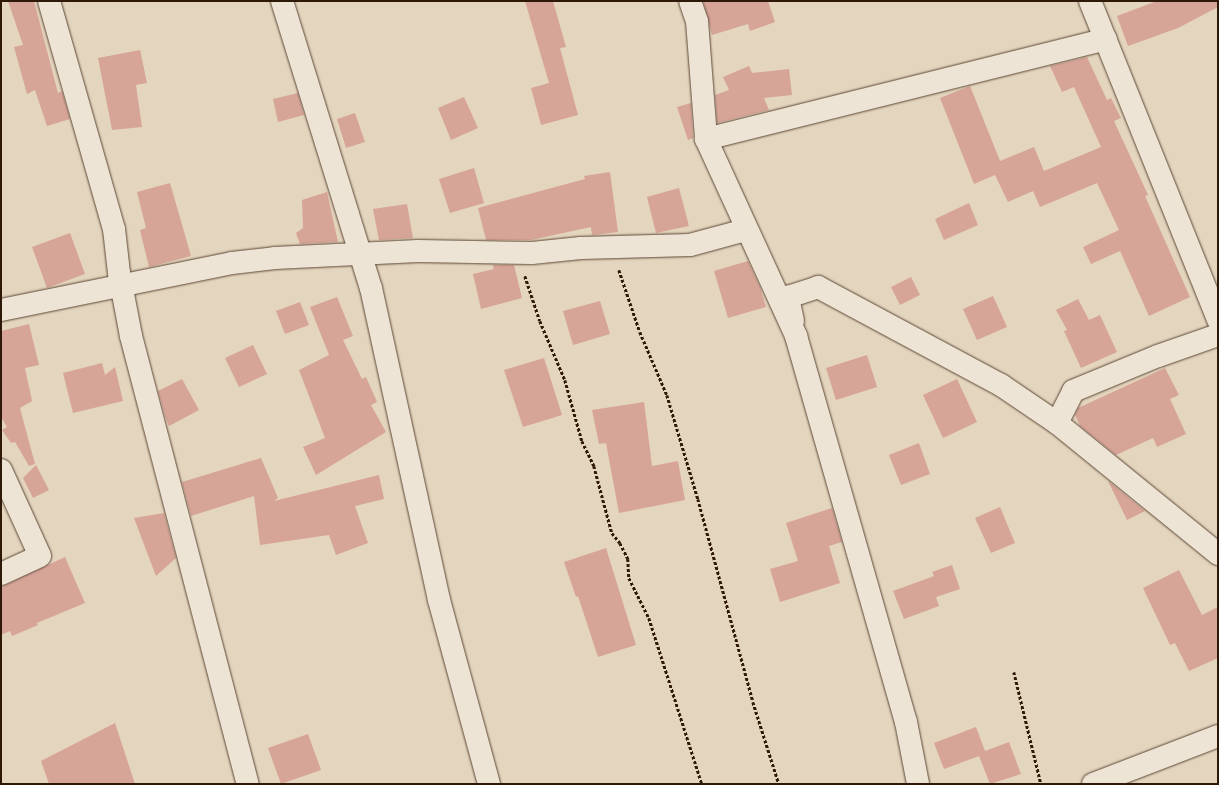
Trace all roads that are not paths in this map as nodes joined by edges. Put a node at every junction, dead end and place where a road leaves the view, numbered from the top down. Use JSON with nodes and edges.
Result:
{"nodes":[{"id":1,"x":49,"y":1,"type":"edge"},
{"id":2,"x":282,"y":1,"type":"edge"},
{"id":3,"x":690,"y":1,"type":"edge"},
{"id":4,"x":1090,"y":1,"type":"edge"},
{"id":5,"x":1106,"y":39,"type":"junction"},
{"id":6,"x":706,"y":139,"type":"junction"},
{"id":7,"x":746,"y":230,"type":"junction"},
{"id":8,"x":360,"y":255,"type":"junction"},
{"id":9,"x":122,"y":287,"type":"junction"},
{"id":10,"x":1,"y":310,"type":"edge"},
{"id":11,"x":1218,"y":320,"type":"edge"},
{"id":12,"x":1218,"y":335,"type":"edge"},
{"id":13,"x":796,"y":336,"type":"junction"},
{"id":14,"x":1057,"y":423,"type":"junction"},
{"id":15,"x":1,"y":470,"type":"edge"},
{"id":16,"x":1218,"y":554,"type":"edge"},
{"id":17,"x":1,"y":574,"type":"edge"},
{"id":18,"x":1218,"y":736,"type":"edge"},
{"id":19,"x":248,"y":784,"type":"edge"},
{"id":20,"x":489,"y":784,"type":"edge"},
{"id":21,"x":918,"y":784,"type":"edge"},
{"id":22,"x":1094,"y":784,"type":"edge"}],
"edges":[{"from":1,"to":9,"type":"street"},
{"from":2,"to":8,"type":"street"},
{"from":3,"to":6,"type":"street"},
{"from":4,"to":5,"type":"street"},
{"from":5,"to":6,"type":"street"},
{"from":5,"to":11,"type":"street"},
{"from":6,"to":7,"type":"street"},
{"from":7,"to":8,"type":"street"},
{"from":7,"to":13,"type":"street"},
{"from":8,"to":9,"type":"street"},
{"from":8,"to":20,"type":"street"},
{"from":9,"to":10,"type":"street"},
{"from":9,"to":19,"type":"street"},
{"from":12,"to":14,"type":"street"},
{"from":13,"to":14,"type":"street"},
{"from":13,"to":21,"type":"street"},
{"from":14,"to":16,"type":"street"},
{"from":15,"to":17,"type":"street"},
{"from":18,"to":22,"type":"street"}]}
